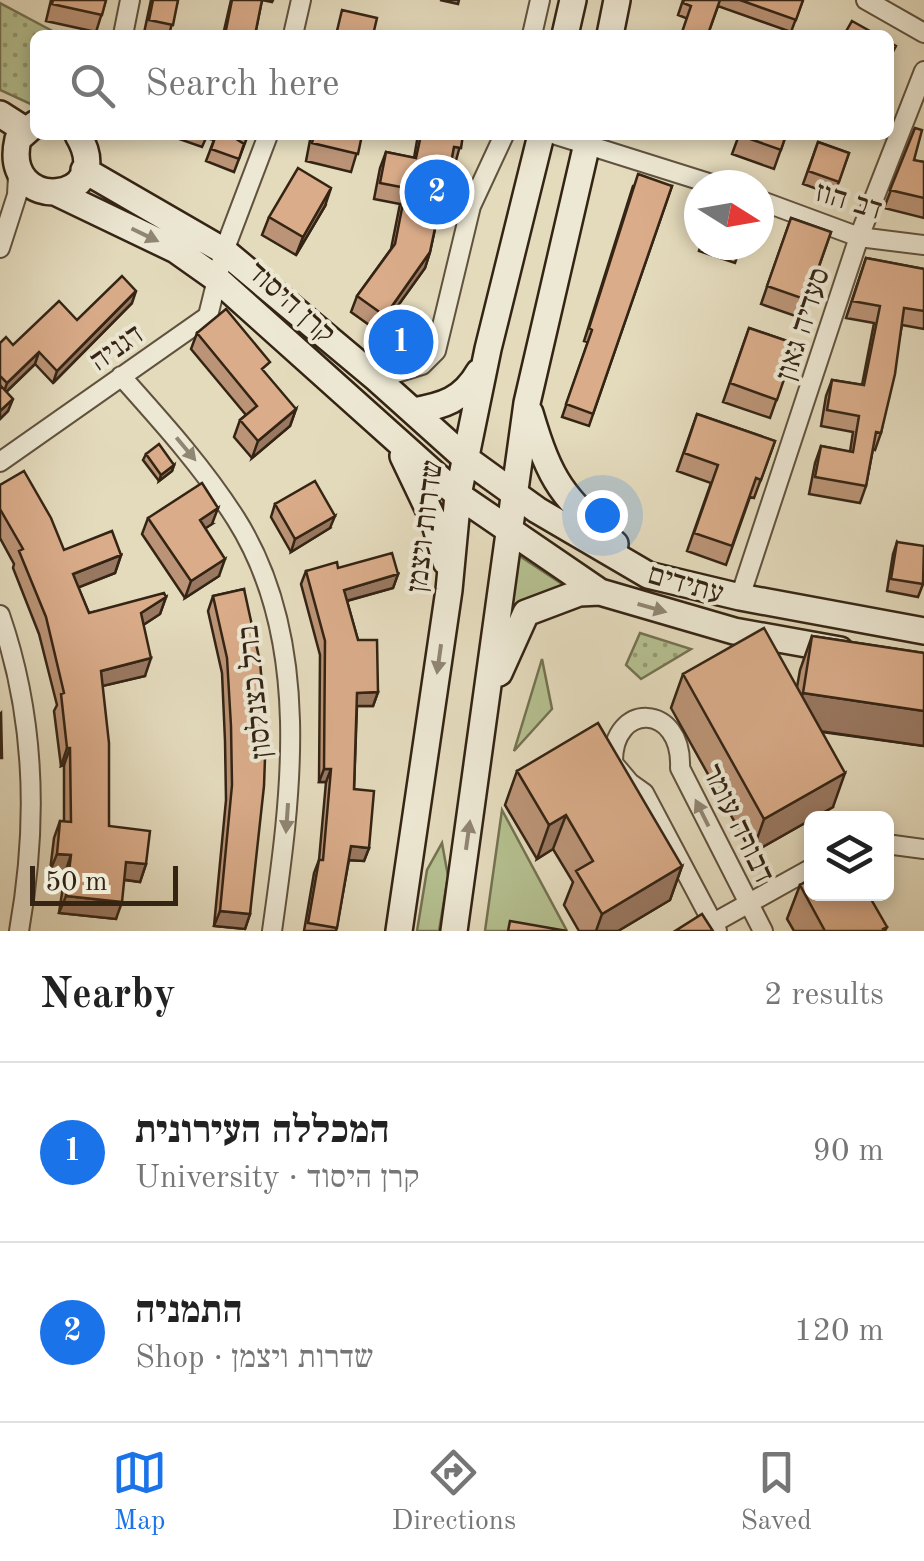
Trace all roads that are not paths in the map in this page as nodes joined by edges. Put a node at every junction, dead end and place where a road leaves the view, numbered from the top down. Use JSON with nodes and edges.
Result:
{"nodes":[{"id":1,"x":130,"y":0,"type":"edge"},
{"id":2,"x":301,"y":0,"type":"edge"},
{"id":3,"x":540,"y":0,"type":"edge"},
{"id":4,"x":573,"y":0,"type":"edge"},
{"id":5,"x":618,"y":0,"type":"edge"},
{"id":6,"x":866,"y":0,"type":"edge"},
{"id":7,"x":124,"y":30,"type":"edge"},
{"id":8,"x":294,"y":30,"type":"edge"},
{"id":9,"x":533,"y":30,"type":"edge"},
{"id":10,"x":566,"y":30,"type":"edge"},
{"id":11,"x":611,"y":30,"type":"edge"},
{"id":12,"x":924,"y":32,"type":"edge"},
{"id":13,"x":924,"y":71,"type":"edge"},
{"id":14,"x":0,"y":114,"type":"edge"},
{"id":15,"x":19,"y":134,"type":"edge"},
{"id":16,"x":80,"y":140,"type":"edge"},
{"id":17,"x":266,"y":140,"type":"edge"},
{"id":18,"x":502,"y":140,"type":"edge"},
{"id":19,"x":540,"y":140,"type":"edge"},
{"id":20,"x":588,"y":140,"type":"edge"},
{"id":21,"x":84,"y":170,"type":"junction"},
{"id":22,"x":684,"y":174,"type":"edge"},
{"id":23,"x":18,"y":175,"type":"junction"},
{"id":24,"x":51,"y":193,"type":"junction"},
{"id":25,"x":774,"y":206,"type":"edge"},
{"id":26,"x":14,"y":208,"type":"junction"},
{"id":27,"x":859,"y":237,"type":"junction"},
{"id":28,"x":924,"y":245,"type":"edge"},
{"id":29,"x":0,"y":248,"type":"edge"},
{"id":30,"x":224,"y":250,"type":"junction"},
{"id":31,"x":217,"y":279,"type":"junction"},
{"id":32,"x":488,"y":349,"type":"junction"},
{"id":33,"x":122,"y":376,"type":"junction"},
{"id":34,"x":377,"y":379,"type":"junction"},
{"id":35,"x":527,"y":403,"type":"junction"},
{"id":36,"x":413,"y":411,"type":"junction"},
{"id":37,"x":390,"y":434,"type":"junction"},
{"id":38,"x":465,"y":458,"type":"junction"},
{"id":39,"x":0,"y":462,"type":"edge"},
{"id":40,"x":514,"y":492,"type":"junction"},
{"id":41,"x":458,"y":495,"type":"junction"},
{"id":42,"x":508,"y":527,"type":"junction"},
{"id":43,"x":648,"y":575,"type":"junction"},
{"id":44,"x":449,"y":590,"type":"junction"},
{"id":45,"x":600,"y":592,"type":"junction"},
{"id":46,"x":740,"y":597,"type":"junction"},
{"id":47,"x":0,"y":614,"type":"edge"},
{"id":48,"x":924,"y":631,"type":"edge"},
{"id":49,"x":867,"y":655,"type":"edge"},
{"id":50,"x":484,"y":715,"type":"junction"},
{"id":51,"x":894,"y":845,"type":"edge"},
{"id":52,"x":924,"y":849,"type":"edge"},
{"id":53,"x":804,"y":873,"type":"edge"},
{"id":54,"x":748,"y":905,"type":"junction"},
{"id":55,"x":0,"y":919,"type":"edge"},
{"id":56,"x":20,"y":926,"type":"edge"},
{"id":57,"x":710,"y":929,"type":"edge"},
{"id":58,"x":272,"y":931,"type":"edge"},
{"id":59,"x":399,"y":931,"type":"edge"},
{"id":60,"x":454,"y":931,"type":"edge"},
{"id":61,"x":763,"y":931,"type":"edge"}],
"edges":[{"from":1,"to":7,"type":"street"},
{"from":2,"to":8,"type":"street"},
{"from":3,"to":9,"type":"street"},
{"from":4,"to":10,"type":"main road"},
{"from":5,"to":11,"type":"main road"},
{"from":6,"to":12,"type":"street"},
{"from":13,"to":27,"type":"street","name":"סעדיה גאון"},
{"from":14,"to":15,"type":"main road"},
{"from":15,"to":23,"type":"main road"},
{"from":16,"to":21,"type":"main road"},
{"from":17,"to":30,"type":"street","name":"דגניה"},
{"from":18,"to":34,"type":"street"},
{"from":19,"to":32,"type":"main road","name":"שדרות ויצמן"},
{"from":20,"to":22,"type":"street"},
{"from":20,"to":35,"type":"main road"},
{"from":21,"to":24,"type":"main road"},
{"from":21,"to":30,"type":"main road","name":"קרן היסוד"},
{"from":23,"to":24,"type":"main road","name":"קרן היסוד"},
{"from":23,"to":26,"type":"street"},
{"from":24,"to":26,"type":"street"},
{"from":24,"to":31,"type":"main road","name":"קרן היסוד","one_way":true},
{"from":25,"to":27,"type":"street","name":"דב הוז"},
{"from":26,"to":29,"type":"street"},
{"from":27,"to":28,"type":"street","name":"דב הוז"},
{"from":27,"to":46,"type":"street","name":"סעדיה גאון"},
{"from":30,"to":31,"type":"street","name":"דגניה"},
{"from":30,"to":34,"type":"main road","name":"קרן היסוד"},
{"from":31,"to":33,"type":"street","name":"דגניה"},
{"from":31,"to":37,"type":"main road","name":"קרן היסוד"},
{"from":32,"to":36,"type":"main road"},
{"from":32,"to":38,"type":"main road","name":"שדרות ויצמן"},
{"from":33,"to":39,"type":"street","name":"דגניה"},
{"from":33,"to":58,"type":"street","name":"ברל כצנלסון","one_way":true},
{"from":34,"to":36,"type":"main road","name":"קרן היסוד"},
{"from":35,"to":40,"type":"main road"},
{"from":35,"to":43,"type":"main road"},
{"from":36,"to":38,"type":"main road","name":"קרן היסוד"},
{"from":37,"to":41,"type":"main road","name":"קרן היסוד"},
{"from":37,"to":44,"type":"main road"},
{"from":38,"to":40,"type":"main road","name":"עתידים"},
{"from":38,"to":41,"type":"main road","name":"שדרות ויצמן"},
{"from":40,"to":42,"type":"main road"},
{"from":40,"to":43,"type":"main road","name":"עתידים"},
{"from":41,"to":42,"type":"main road","name":"עתידים"},
{"from":41,"to":44,"type":"main road","name":"שדרות ויצמן"},
{"from":42,"to":45,"type":"main road","name":"עתידים"},
{"from":42,"to":50,"type":"main road"},
{"from":43,"to":46,"type":"main road","name":"עתידים"},
{"from":44,"to":59,"type":"main road","name":"שדרות ויצמן","one_way":true},
{"from":45,"to":49,"type":"main road","name":"עתידים","one_way":true},
{"from":45,"to":50,"type":"main road"},
{"from":46,"to":48,"type":"main road","name":"עתידים"},
{"from":47,"to":56,"type":"street"},
{"from":60,"to":50,"type":"main road","one_way":true},
{"from":51,"to":52,"type":"street"},
{"from":53,"to":54,"type":"street"},
{"from":54,"to":57,"type":"street"},
{"from":54,"to":57,"type":"street","name":"דבורה עומר","one_way":true},
{"from":54,"to":61,"type":"street","name":"דבורה עומר"},
{"from":55,"to":56,"type":"street"}]}
